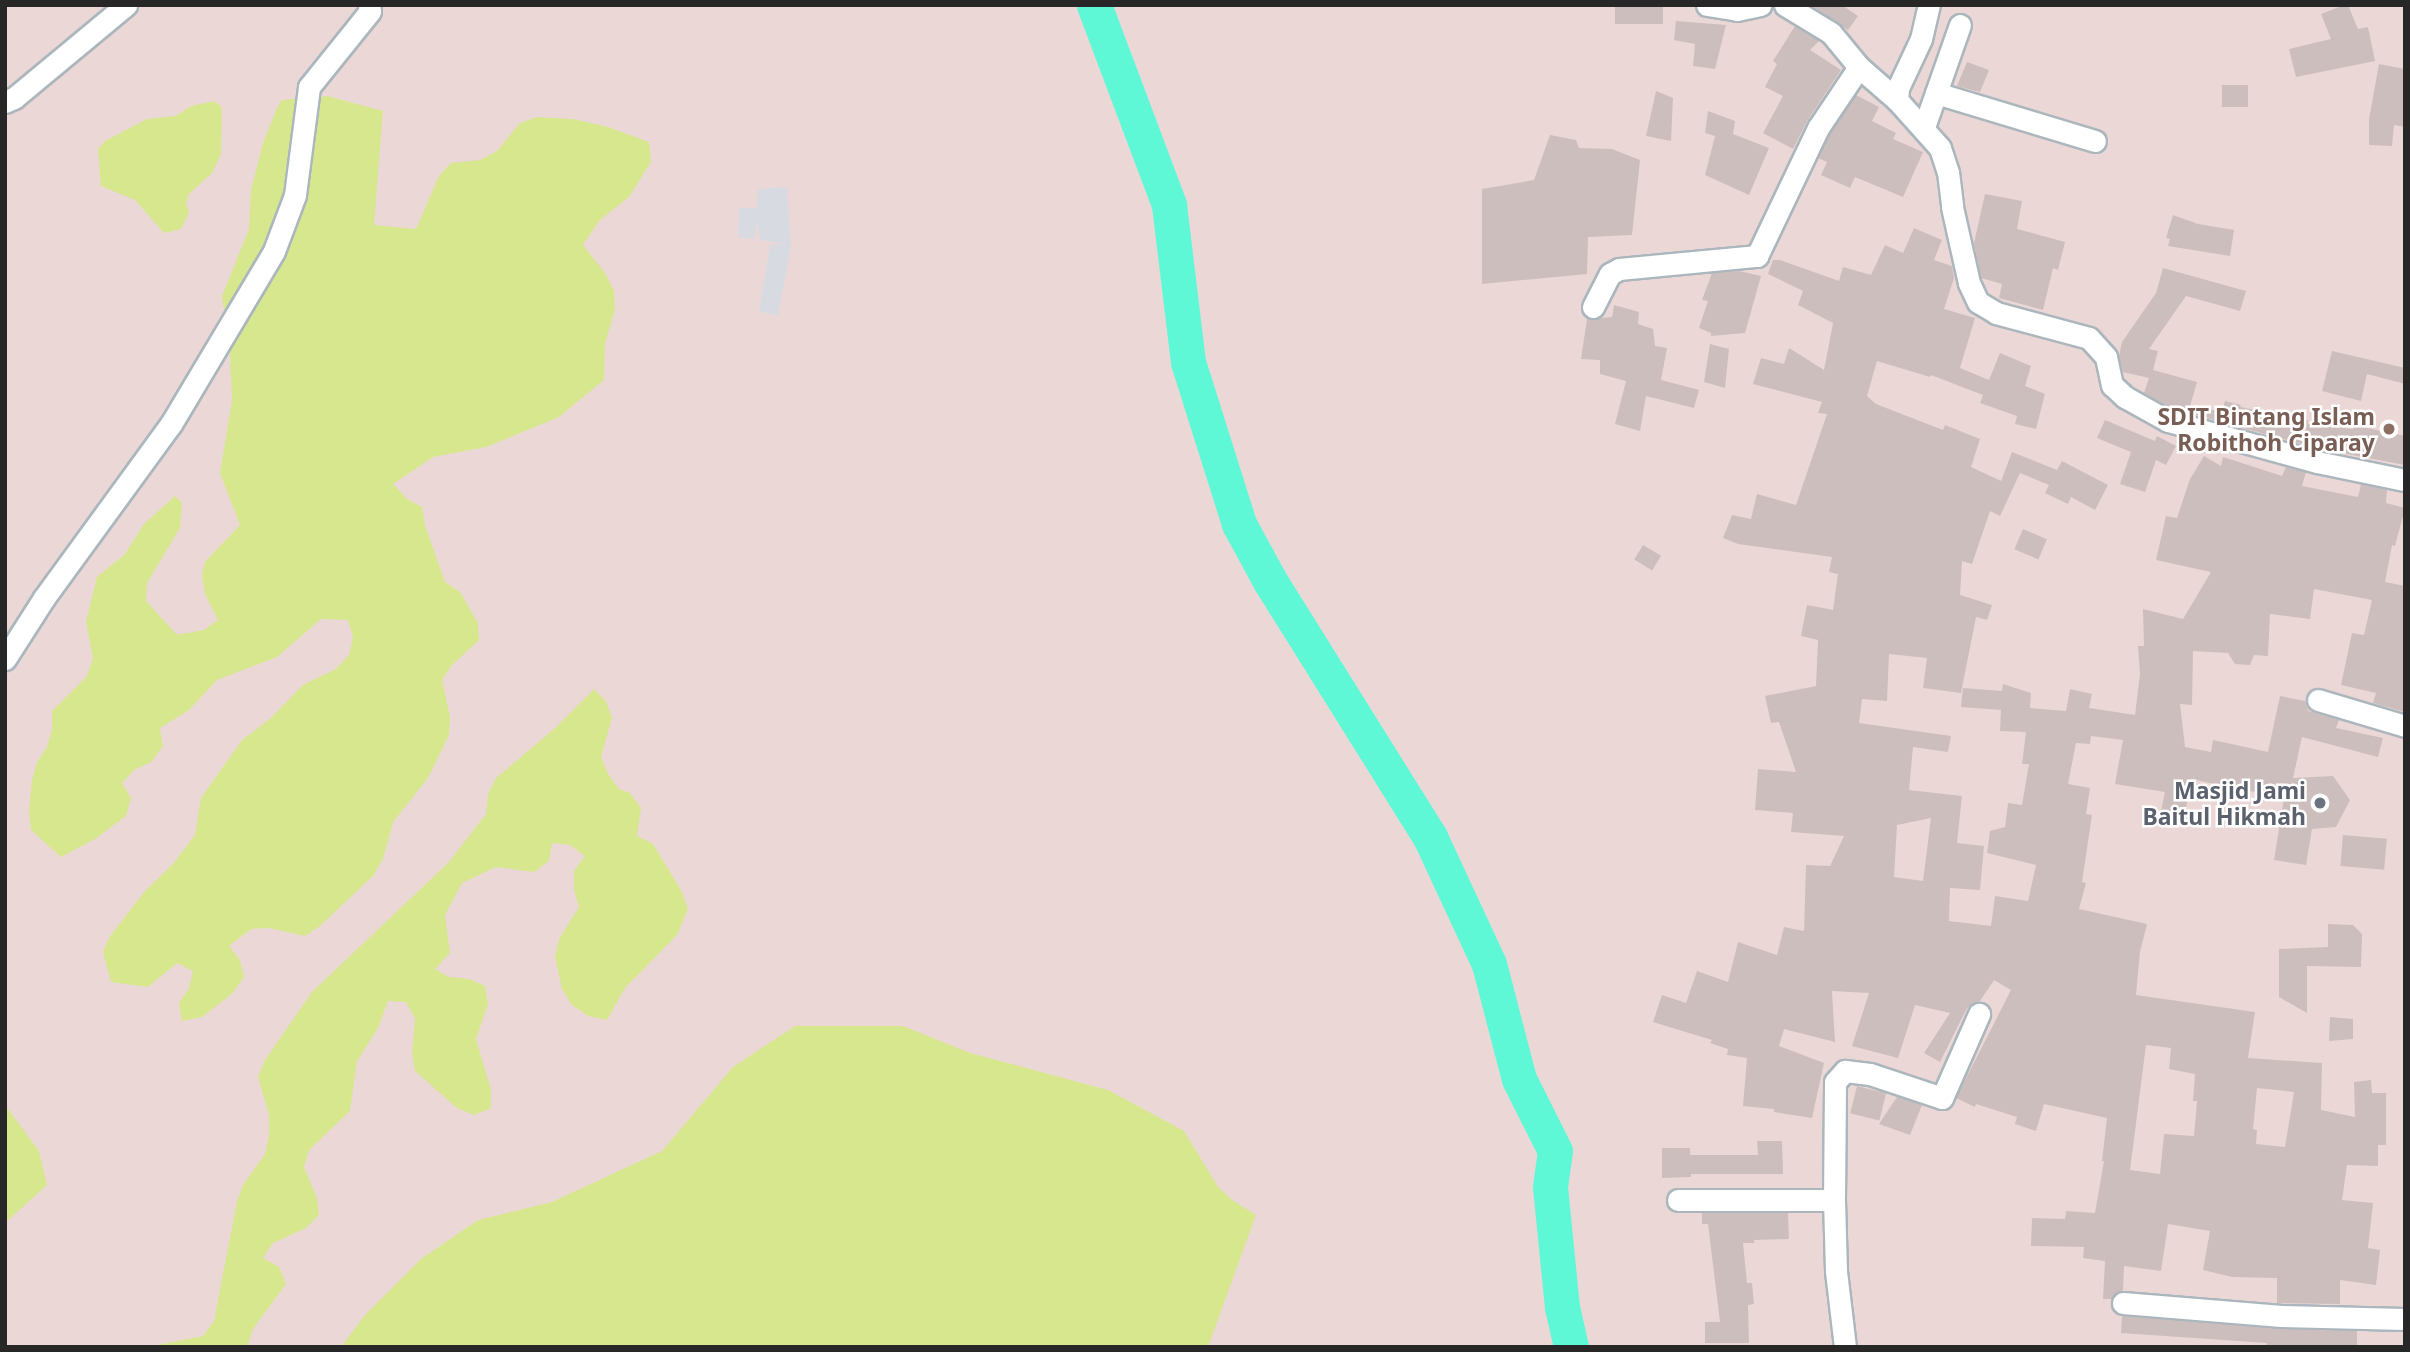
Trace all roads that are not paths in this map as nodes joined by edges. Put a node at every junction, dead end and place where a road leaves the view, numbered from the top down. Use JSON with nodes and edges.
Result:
{"nodes":[{"id":1,"x":126,"y":5,"type":"edge"},
{"id":2,"x":369,"y":5,"type":"edge"},
{"id":3,"x":1707,"y":5,"type":"edge"},
{"id":4,"x":1760,"y":5,"type":"edge"},
{"id":5,"x":1786,"y":5,"type":"edge"},
{"id":6,"x":1929,"y":5,"type":"edge"},
{"id":7,"x":1960,"y":26,"type":"dead end"},
{"id":8,"x":1859,"y":67,"type":"junction"},
{"id":9,"x":1936,"y":93,"type":"junction"},
{"id":10,"x":1897,"y":100,"type":"junction"},
{"id":11,"x":5,"y":102,"type":"edge"},
{"id":12,"x":1924,"y":127,"type":"junction"},
{"id":13,"x":2095,"y":141,"type":"dead end"},
{"id":14,"x":1592,"y":307,"type":"dead end"},
{"id":15,"x":2405,"y":480,"type":"edge"},
{"id":16,"x":5,"y":659,"type":"edge"},
{"id":17,"x":2318,"y":700,"type":"dead end"},
{"id":18,"x":2405,"y":726,"type":"edge"},
{"id":19,"x":1979,"y":1014,"type":"dead end"},
{"id":20,"x":1678,"y":1200,"type":"dead end"},
{"id":21,"x":1833,"y":1200,"type":"junction"},
{"id":22,"x":2123,"y":1303,"type":"dead end"},
{"id":23,"x":2405,"y":1319,"type":"edge"},
{"id":24,"x":1845,"y":1347,"type":"edge"}],
"edges":[{"from":1,"to":11,"type":"street"},
{"from":2,"to":16,"type":"street"},
{"from":3,"to":4,"type":"street"},
{"from":5,"to":8,"type":"street"},
{"from":6,"to":10,"type":"street"},
{"from":7,"to":9,"type":"street"},
{"from":8,"to":10,"type":"street"},
{"from":8,"to":14,"type":"street"},
{"from":9,"to":12,"type":"street"},
{"from":9,"to":13,"type":"street"},
{"from":10,"to":12,"type":"street"},
{"from":12,"to":15,"type":"street"},
{"from":17,"to":18,"type":"street"},
{"from":19,"to":21,"type":"street"},
{"from":20,"to":21,"type":"street"},
{"from":21,"to":24,"type":"street"},
{"from":22,"to":23,"type":"street"}]}
